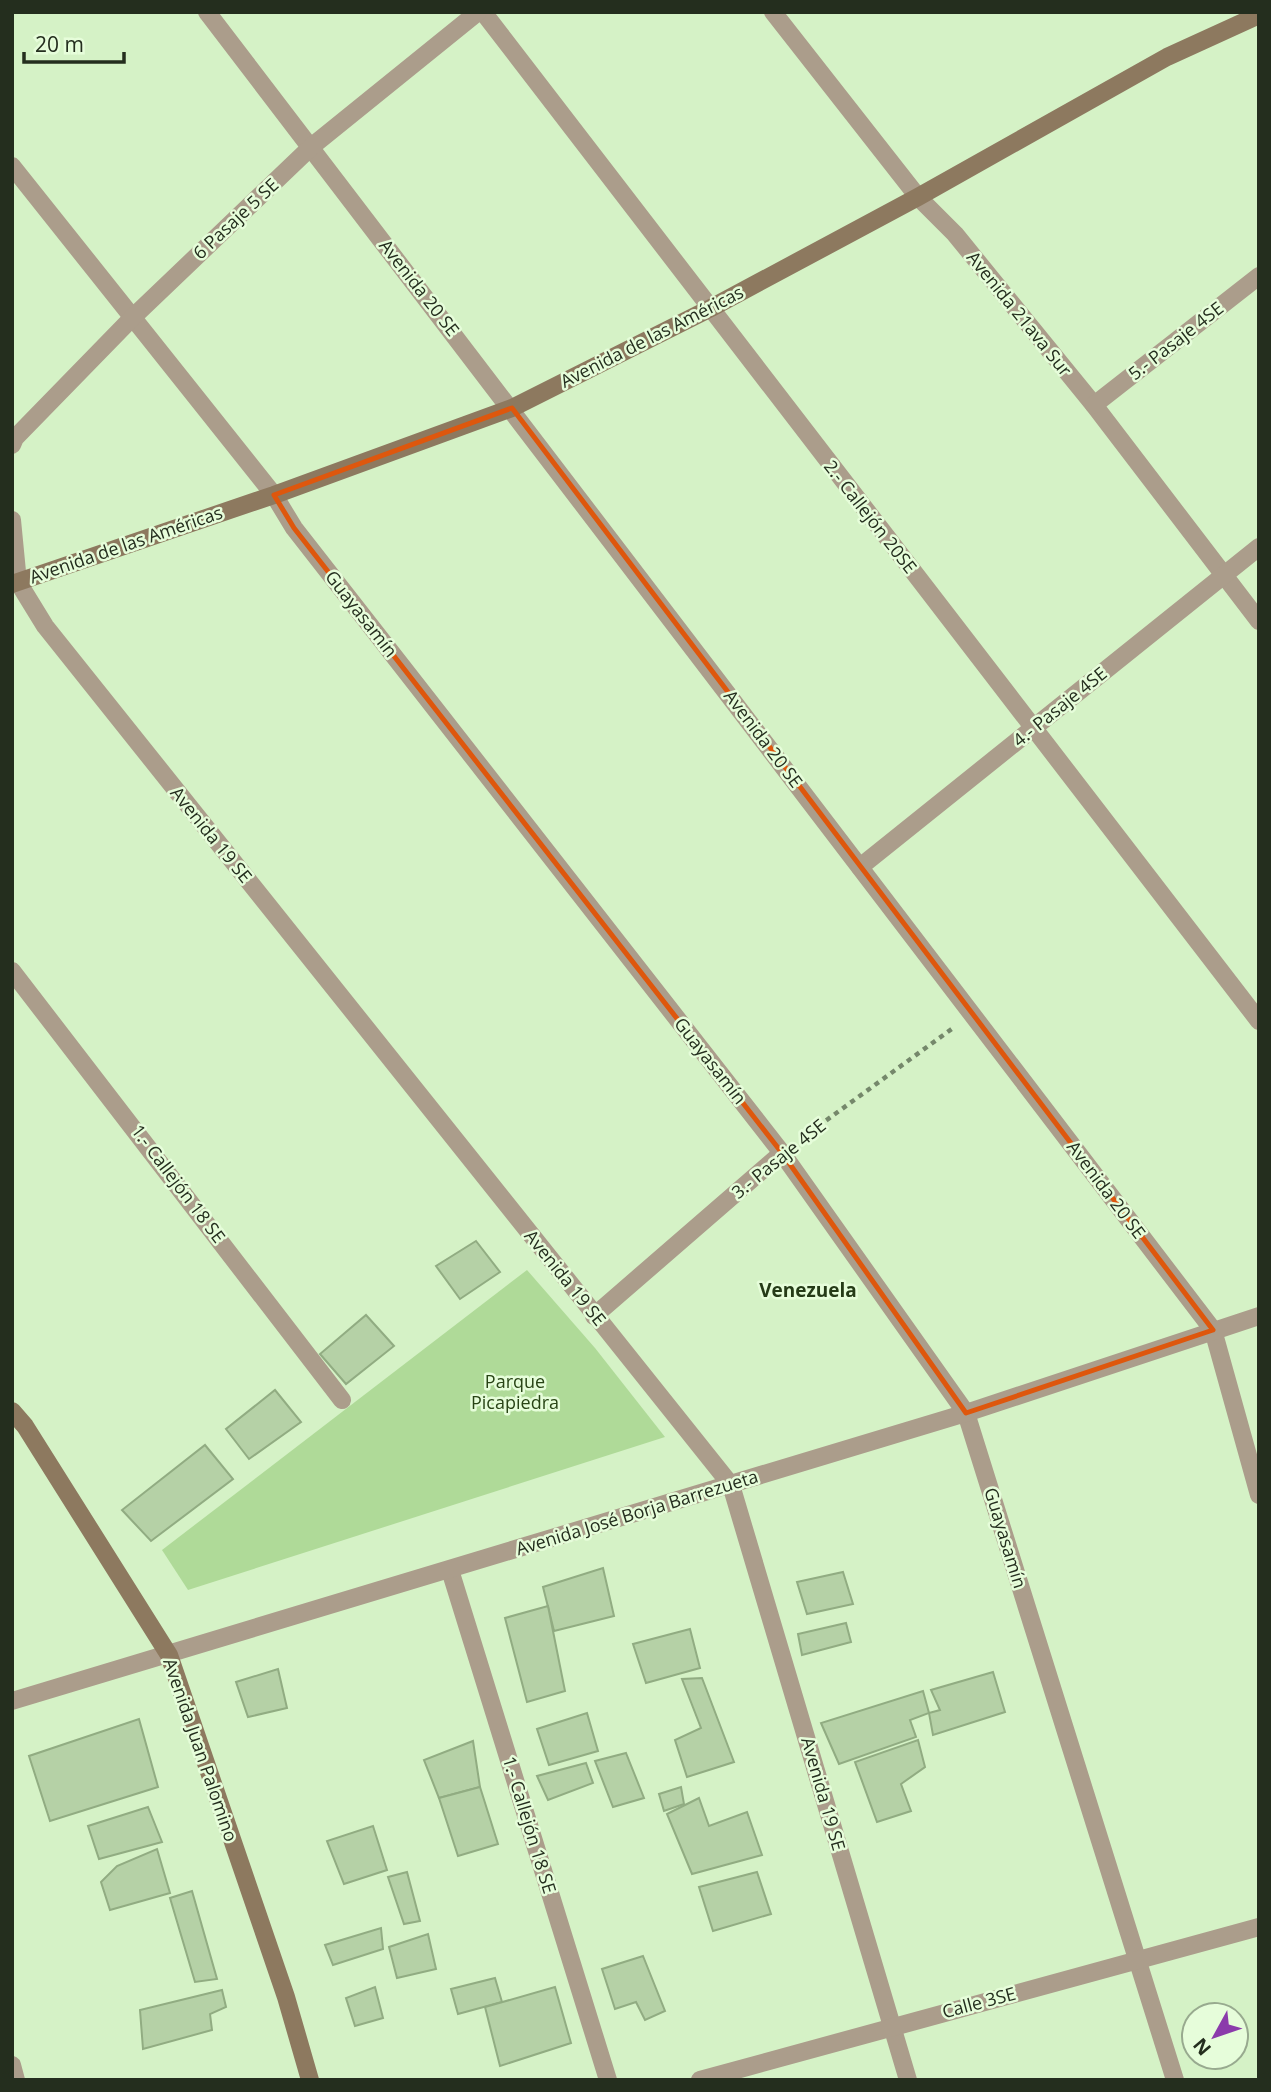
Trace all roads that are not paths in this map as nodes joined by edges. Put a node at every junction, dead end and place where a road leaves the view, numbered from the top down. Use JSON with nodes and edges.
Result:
{"nodes":[{"id":1,"x":207,"y":12,"type":"edge"},
{"id":2,"x":481,"y":12,"type":"edge"},
{"id":3,"x":773,"y":12,"type":"edge"},
{"id":4,"x":1259,"y":15,"type":"edge"},
{"id":5,"x":312,"y":147,"type":"junction"},
{"id":6,"x":14,"y":173,"type":"edge"},
{"id":7,"x":918,"y":197,"type":"junction"},
{"id":8,"x":1259,"y":276,"type":"edge"},
{"id":9,"x":711,"y":308,"type":"junction"},
{"id":10,"x":131,"y":319,"type":"junction"},
{"id":11,"x":1094,"y":405,"type":"junction"},
{"id":12,"x":512,"y":408,"type":"junction"},
{"id":13,"x":12,"y":445,"type":"edge"},
{"id":14,"x":274,"y":495,"type":"junction"},
{"id":15,"x":12,"y":520,"type":"edge"},
{"id":16,"x":1259,"y":547,"type":"edge"},
{"id":17,"x":1224,"y":575,"type":"junction"},
{"id":18,"x":15,"y":583,"type":"edge"},
{"id":19,"x":1259,"y":621,"type":"edge"},
{"id":20,"x":1033,"y":728,"type":"junction"},
{"id":21,"x":860,"y":867,"type":"junction"},
{"id":22,"x":12,"y":971,"type":"edge"},
{"id":23,"x":1259,"y":1021,"type":"edge"},
{"id":24,"x":782,"y":1153,"type":"junction"},
{"id":25,"x":594,"y":1316,"type":"junction"},
{"id":26,"x":1259,"y":1316,"type":"edge"},
{"id":27,"x":1213,"y":1330,"type":"junction"},
{"id":28,"x":342,"y":1400,"type":"dead end"},
{"id":29,"x":12,"y":1411,"type":"edge"},
{"id":30,"x":966,"y":1413,"type":"junction"},
{"id":31,"x":731,"y":1485,"type":"junction"},
{"id":32,"x":1259,"y":1495,"type":"edge"},
{"id":33,"x":450,"y":1570,"type":"junction"},
{"id":34,"x":169,"y":1655,"type":"junction"},
{"id":35,"x":12,"y":1701,"type":"edge"},
{"id":36,"x":1259,"y":1927,"type":"edge"},
{"id":37,"x":1137,"y":1962,"type":"junction"},
{"id":38,"x":891,"y":2026,"type":"junction"},
{"id":39,"x":12,"y":2066,"type":"edge"},
{"id":40,"x":16,"y":2080,"type":"edge"},
{"id":41,"x":310,"y":2080,"type":"edge"},
{"id":42,"x":608,"y":2080,"type":"edge"},
{"id":43,"x":700,"y":2080,"type":"edge"},
{"id":44,"x":908,"y":2080,"type":"edge"},
{"id":45,"x":1175,"y":2080,"type":"edge"}],
"edges":[{"from":1,"to":5,"type":"street","name":"Avenida 20 SE"},
{"from":2,"to":5,"type":"street","name":"6 Pasaje 5 SE"},
{"from":2,"to":9,"type":"street","name":"2.- Callejón 20SE"},
{"from":3,"to":7,"type":"street","name":"Avenida 21ava Sur"},
{"from":4,"to":7,"type":"street","name":"Avenida de las Américas"},
{"from":5,"to":10,"type":"street","name":"6 Pasaje 5 SE"},
{"from":5,"to":12,"type":"street","name":"Avenida 20 SE"},
{"from":6,"to":10,"type":"street","name":"Guayasamín"},
{"from":7,"to":9,"type":"street","name":"Avenida de las Américas"},
{"from":7,"to":11,"type":"street","name":"Avenida 21ava Sur"},
{"from":8,"to":11,"type":"street","name":"5.- Pasaje 4SE"},
{"from":9,"to":12,"type":"street","name":"Avenida de las Américas"},
{"from":9,"to":20,"type":"street","name":"2.- Callejón 20SE"},
{"from":10,"to":13,"type":"street","name":"6 Pasaje 5 SE"},
{"from":10,"to":14,"type":"street","name":"Guayasamín"},
{"from":11,"to":17,"type":"street","name":"Avenida 21ava Sur"},
{"from":12,"to":14,"type":"street","name":"Avenida de las Américas"},
{"from":12,"to":21,"type":"street","name":"Avenida 20 SE"},
{"from":14,"to":18,"type":"street","name":"Avenida de las Américas"},
{"from":14,"to":24,"type":"street","name":"Guayasamín"},
{"from":15,"to":18,"type":"street"},
{"from":16,"to":17,"type":"street","name":"4.- Pasaje 4SE"},
{"from":17,"to":19,"type":"street","name":"Avenida 21ava Sur"},
{"from":17,"to":20,"type":"street","name":"4.- Pasaje 4SE"},
{"from":18,"to":25,"type":"street","name":"Avenida 19 SE"},
{"from":20,"to":21,"type":"street","name":"4.- Pasaje 4SE"},
{"from":20,"to":23,"type":"street","name":"2.- Callejón 20SE"},
{"from":21,"to":27,"type":"street","name":"Avenida 20 SE"},
{"from":22,"to":28,"type":"street","name":"1.- Callejón 18 SE"},
{"from":24,"to":25,"type":"street","name":"3.- Pasaje 4SE"},
{"from":24,"to":30,"type":"street","name":"Guayasamín"},
{"from":25,"to":31,"type":"street","name":"Avenida 19 SE"},
{"from":26,"to":27,"type":"street","name":"Avenida José Borja Barrezueta"},
{"from":27,"to":30,"type":"street","name":"Avenida José Borja Barrezueta"},
{"from":27,"to":32,"type":"street","name":"Avenida 20 SE"},
{"from":29,"to":34,"type":"street","name":"Avenida Juan Palomino"},
{"from":30,"to":31,"type":"street","name":"Avenida José Borja Barrezueta"},
{"from":30,"to":37,"type":"street","name":"Guayasamín"},
{"from":31,"to":33,"type":"street","name":"Avenida José Borja Barrezueta"},
{"from":31,"to":38,"type":"street","name":"Avenida 19 SE"},
{"from":33,"to":34,"type":"street","name":"Avenida José Borja Barrezueta"},
{"from":33,"to":42,"type":"street","name":"1.- Callejón 18 SE"},
{"from":34,"to":35,"type":"street","name":"Avenida José Borja Barrezueta"},
{"from":34,"to":41,"type":"street","name":"Avenida Juan Palomino"},
{"from":36,"to":37,"type":"street","name":"Calle 3SE"},
{"from":37,"to":38,"type":"street","name":"Calle 3SE"},
{"from":37,"to":45,"type":"street","name":"Guayasamín"},
{"from":38,"to":43,"type":"street","name":"Calle 3SE"},
{"from":38,"to":44,"type":"street","name":"Avenida 19 SE"},
{"from":39,"to":40,"type":"street"}]}
